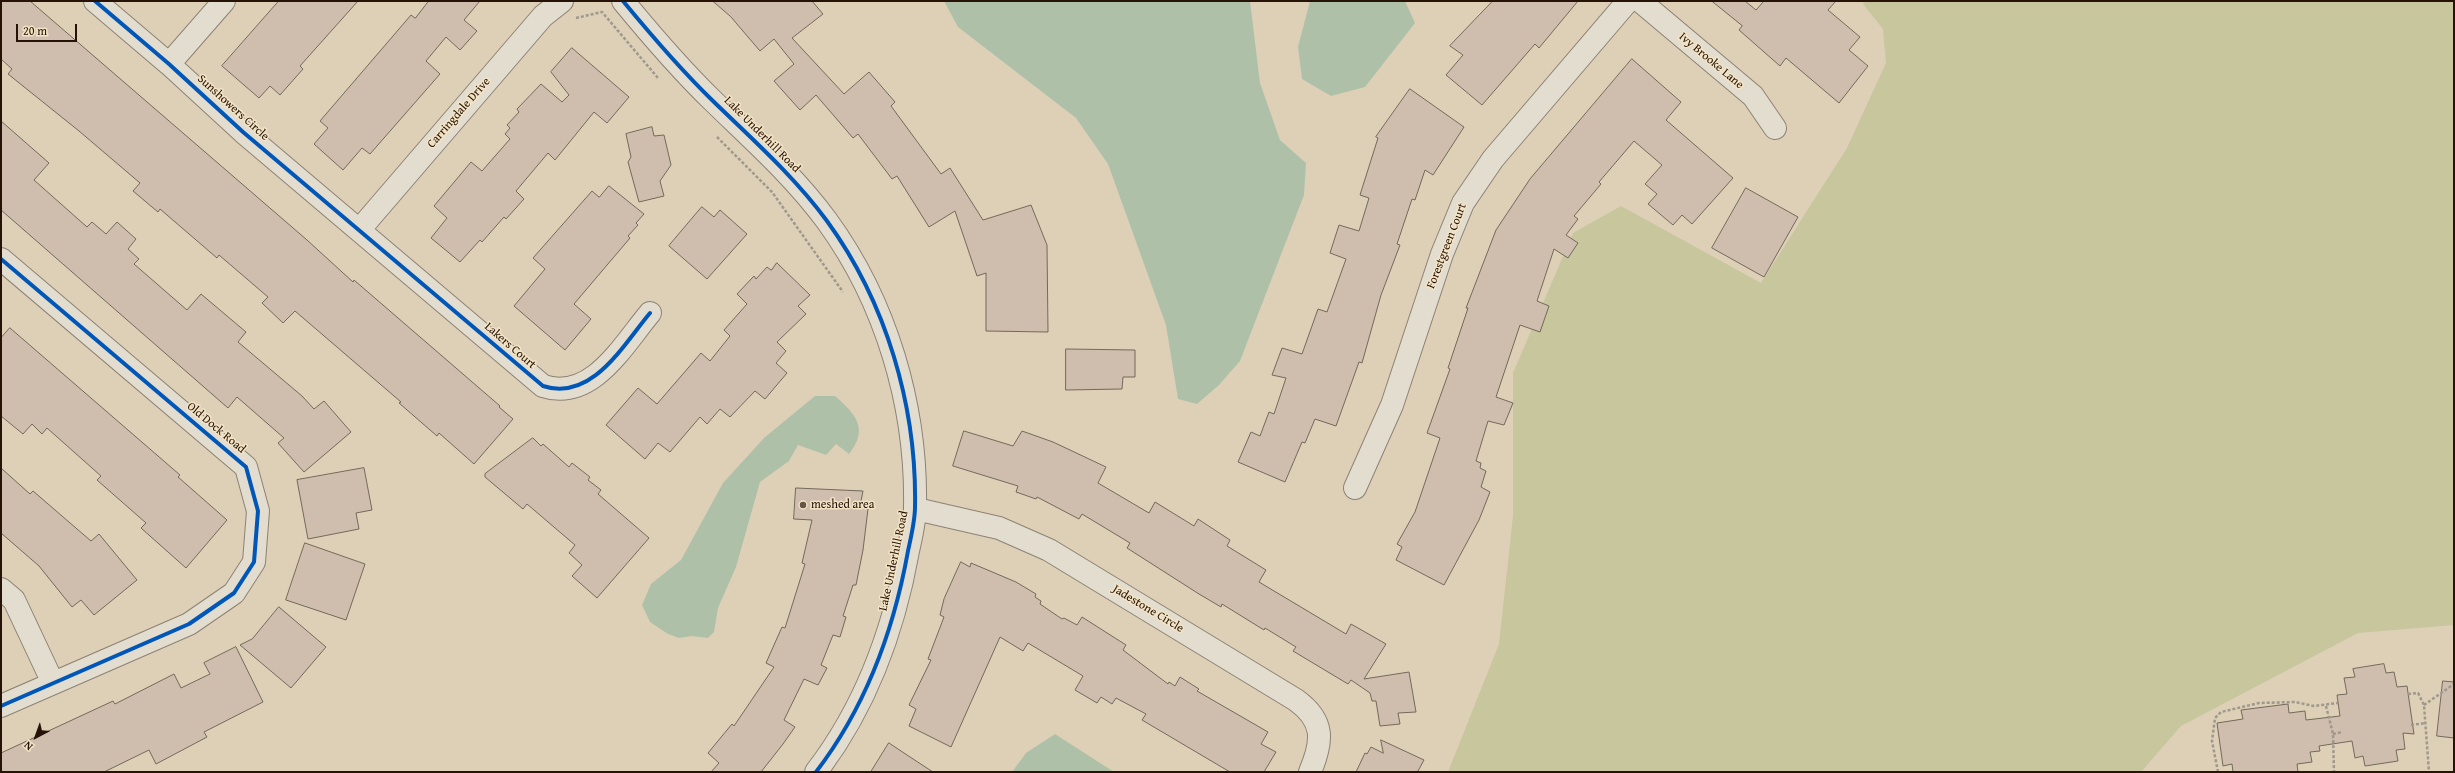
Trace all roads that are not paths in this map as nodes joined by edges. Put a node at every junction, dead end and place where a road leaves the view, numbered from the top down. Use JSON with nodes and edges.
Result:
{"nodes":[{"id":1,"x":95,"y":1,"type":"edge"},
{"id":2,"x":224,"y":1,"type":"edge"},
{"id":3,"x":623,"y":1,"type":"edge"},
{"id":4,"x":1628,"y":1,"type":"edge"},
{"id":5,"x":1640,"y":1,"type":"edge"},
{"id":6,"x":567,"y":10,"type":"edge"},
{"id":7,"x":169,"y":64,"type":"junction"},
{"id":8,"x":1775,"y":128,"type":"dead end"},
{"id":9,"x":360,"y":229,"type":"junction"},
{"id":10,"x":1,"y":260,"type":"edge"},
{"id":11,"x":650,"y":313,"type":"dead end"},
{"id":12,"x":1355,"y":488,"type":"dead end"},
{"id":13,"x":916,"y":509,"type":"junction"},
{"id":14,"x":1,"y":589,"type":"edge"},
{"id":15,"x":53,"y":683,"type":"junction"},
{"id":16,"x":1,"y":706,"type":"edge"},
{"id":17,"x":816,"y":772,"type":"edge"},
{"id":18,"x":1310,"y":772,"type":"edge"}],
"edges":[{"from":1,"to":7,"type":"street","name":"Sunshowers Circle"},
{"from":2,"to":7,"type":"street"},
{"from":3,"to":13,"type":"street","name":"Lake Underhill Road"},
{"from":4,"to":12,"type":"street","name":"Forestgreen Court"},
{"from":5,"to":8,"type":"street","name":"Ivy Brooke Lane"},
{"from":6,"to":9,"type":"street","name":"Carringdale Drive"},
{"from":7,"to":9,"type":"street","name":"Sunshowers Circle"},
{"from":9,"to":11,"type":"street","name":"Lakers Court"},
{"from":10,"to":15,"type":"street","name":"Old Dock Road"},
{"from":13,"to":17,"type":"street","name":"Lake Underhill Road"},
{"from":13,"to":18,"type":"street","name":"Jadestone Circle"},
{"from":14,"to":15,"type":"street"},
{"from":15,"to":16,"type":"street","name":"Old Dock Road"}]}
